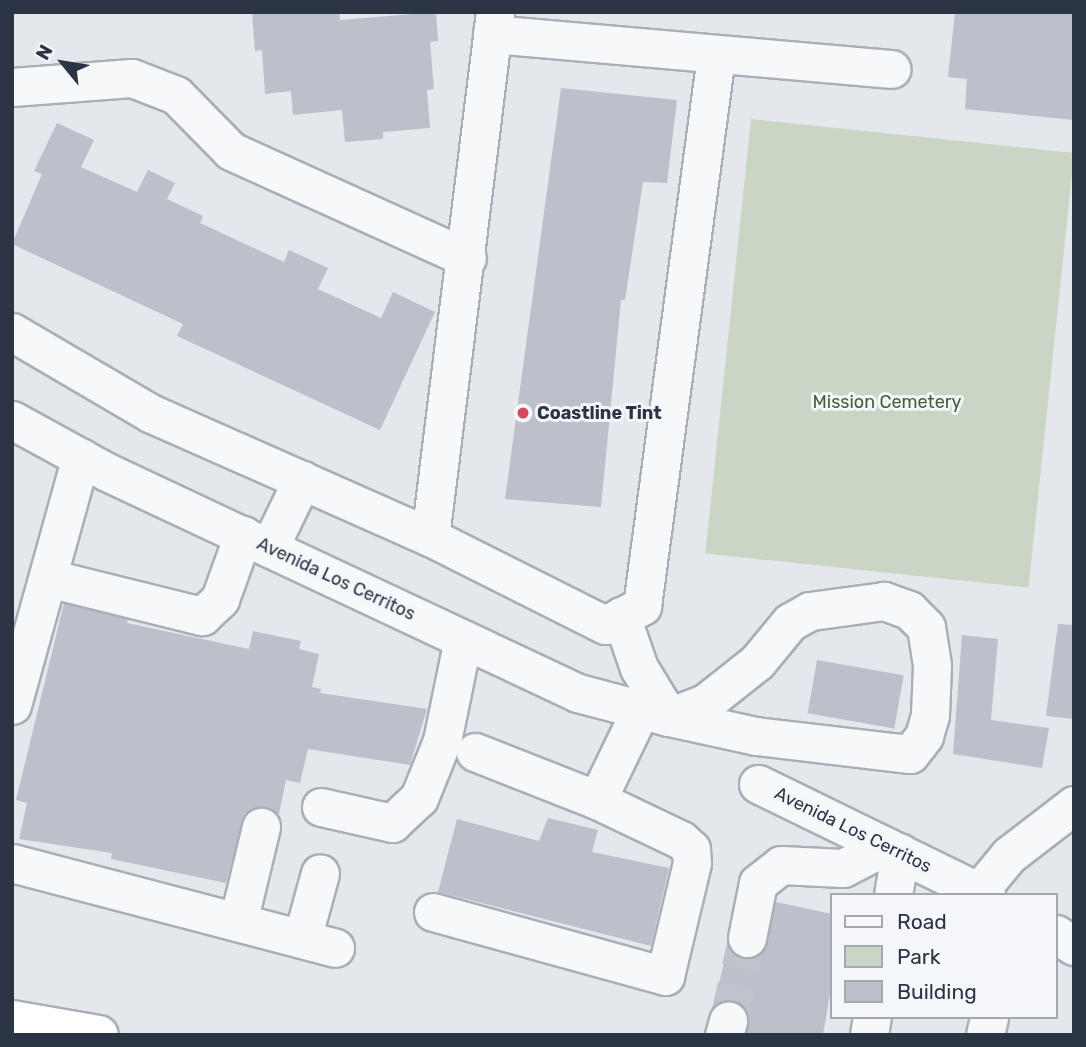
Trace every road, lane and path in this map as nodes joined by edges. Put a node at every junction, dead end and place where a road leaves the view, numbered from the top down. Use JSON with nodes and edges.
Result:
{"nodes":[{"id":1,"x":494,"y":23,"type":"edge"},
{"id":2,"x":716,"y":56,"type":"junction"},
{"id":3,"x":891,"y":69,"type":"dead end"},
{"id":4,"x":12,"y":87,"type":"edge"},
{"id":5,"x":467,"y":258,"type":"junction"},
{"id":6,"x":12,"y":331,"type":"edge"},
{"id":7,"x":12,"y":420,"type":"edge"},
{"id":8,"x":82,"y":457,"type":"junction"},
{"id":9,"x":302,"y":481,"type":"junction"},
{"id":10,"x":430,"y":537,"type":"junction"},
{"id":11,"x":256,"y":542,"type":"junction"},
{"id":12,"x":48,"y":578,"type":"junction"},
{"id":13,"x":621,"y":616,"type":"junction"},
{"id":14,"x":463,"y":639,"type":"junction"},
{"id":15,"x":12,"y":705,"type":"edge"},
{"id":16,"x":655,"y":713,"type":"junction"},
{"id":17,"x":475,"y":752,"type":"dead end"},
{"id":18,"x":758,"y":784,"type":"dead end"},
{"id":19,"x":597,"y":800,"type":"junction"},
{"id":20,"x":1074,"y":806,"type":"edge"},
{"id":21,"x":321,"y":807,"type":"dead end"},
{"id":22,"x":261,"y":827,"type":"dead end"},
{"id":23,"x":893,"y":850,"type":"junction"},
{"id":24,"x":12,"y":863,"type":"edge"},
{"id":25,"x":320,"y":873,"type":"dead end"},
{"id":26,"x":893,"y":893,"type":"edge"},
{"id":27,"x":983,"y":893,"type":"edge"},
{"id":28,"x":433,"y":912,"type":"dead end"},
{"id":29,"x":238,"y":922,"type":"junction"},
{"id":30,"x":1058,"y":935,"type":"edge"},
{"id":31,"x":747,"y":938,"type":"tunnel mouth"},
{"id":32,"x":1074,"y":946,"type":"edge"},
{"id":33,"x":12,"y":1020,"type":"edge"},
{"id":34,"x":99,"y":1035,"type":"edge"}],
"edges":[{"from":1,"to":2,"type":"street"},
{"from":1,"to":5,"type":"street"},
{"from":2,"to":3,"type":"street"},
{"from":2,"to":13,"type":"street"},
{"from":4,"to":5,"type":"street"},
{"from":5,"to":10,"type":"street"},
{"from":6,"to":9,"type":"street"},
{"from":7,"to":8,"type":"street","name":"Avenida Los Cerritos"},
{"from":8,"to":11,"type":"street","name":"Avenida Los Cerritos"},
{"from":8,"to":12,"type":"street"},
{"from":9,"to":10,"type":"street"},
{"from":9,"to":11,"type":"street"},
{"from":10,"to":13,"type":"street"},
{"from":11,"to":12,"type":"street"},
{"from":11,"to":14,"type":"street","name":"Avenida Los Cerritos"},
{"from":12,"to":15,"type":"street"},
{"from":13,"to":16,"type":"street"},
{"from":14,"to":16,"type":"street","name":"Avenida Los Cerritos"},
{"from":14,"to":21,"type":"street"},
{"from":16,"to":16,"type":"street","name":"Avenida Los Cerritos"},
{"from":16,"to":19,"type":"street"},
{"from":17,"to":19,"type":"street"},
{"from":18,"to":23,"type":"street","name":"Avenida Los Cerritos"},
{"from":19,"to":28,"type":"street"},
{"from":20,"to":27,"type":"street"},
{"from":22,"to":29,"type":"street"},
{"from":23,"to":26,"type":"street"},
{"from":23,"to":27,"type":"street","name":"Avenida Los Cerritos"},
{"from":23,"to":31,"type":"street"},
{"from":24,"to":29,"type":"street"},
{"from":25,"to":29,"type":"street"},
{"from":30,"to":32,"type":"street"},
{"from":33,"to":34,"type":"highway"}]}
